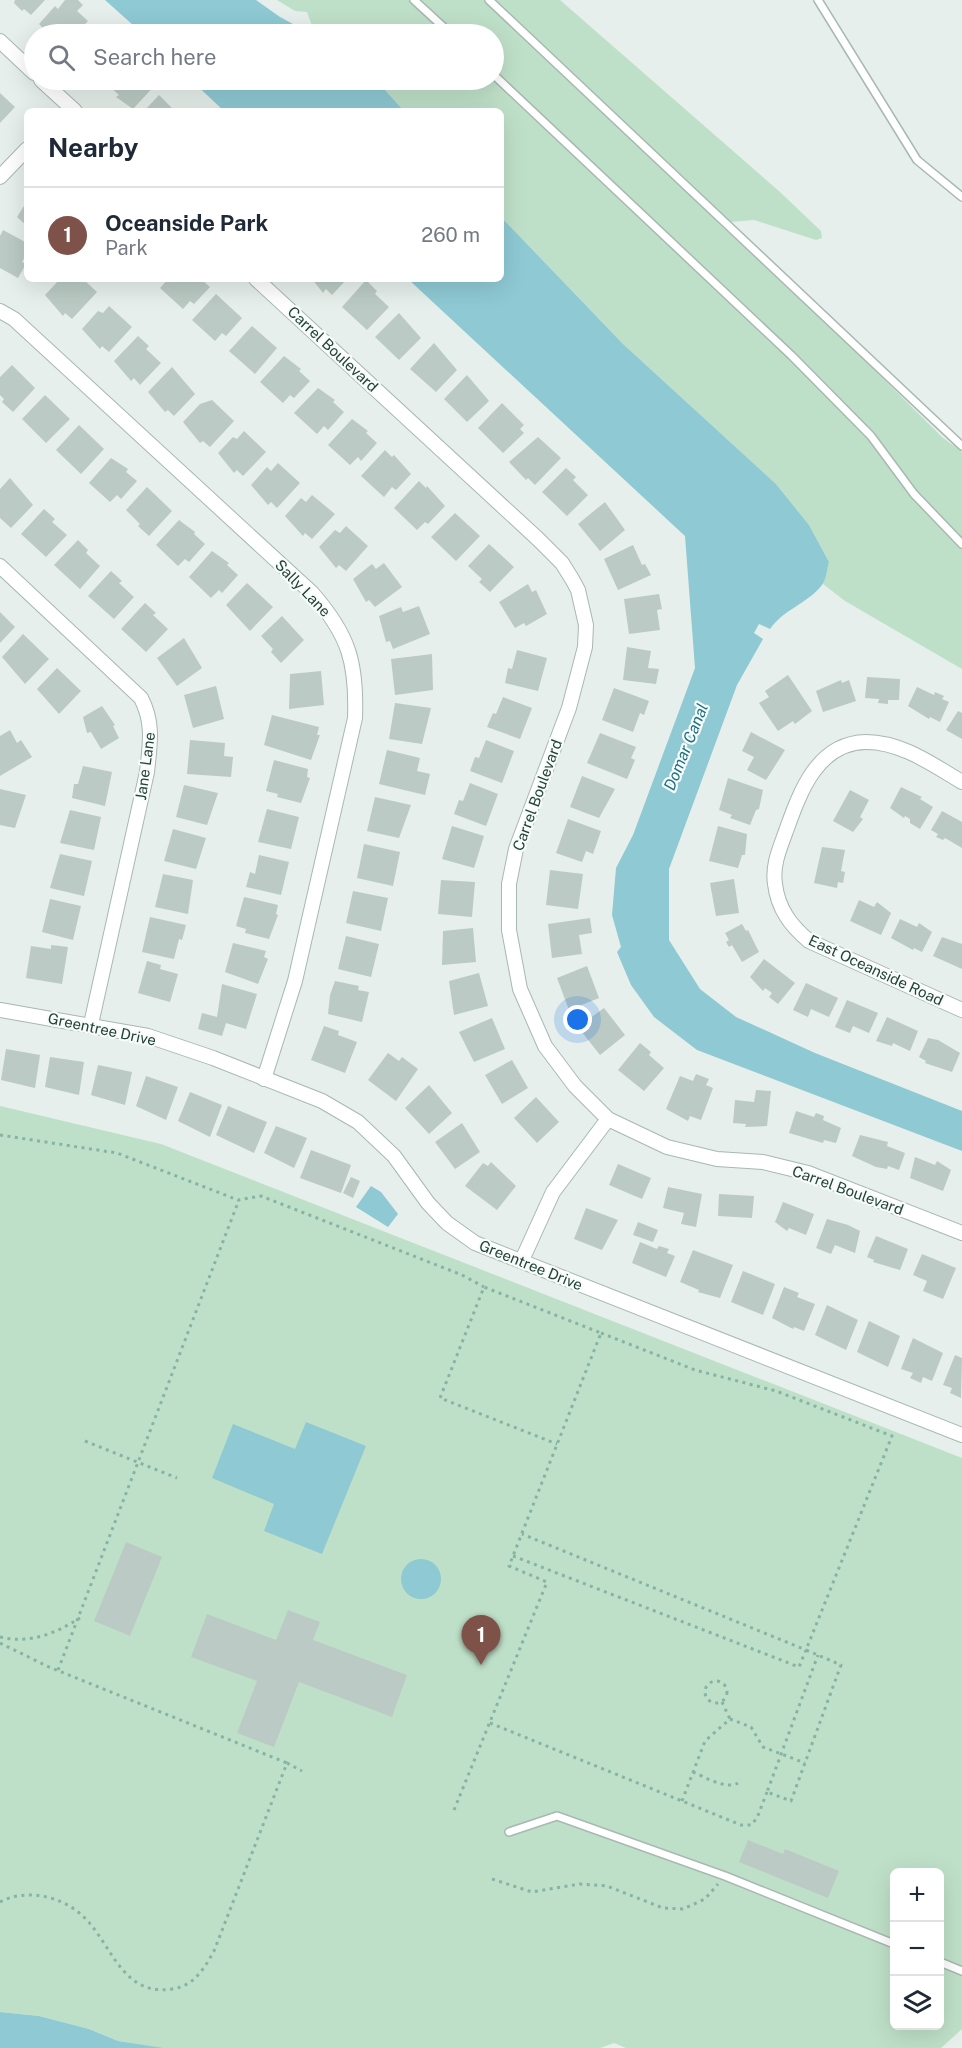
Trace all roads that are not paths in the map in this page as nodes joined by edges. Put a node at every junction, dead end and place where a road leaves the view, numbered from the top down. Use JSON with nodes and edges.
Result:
{"nodes":[{"id":1,"x":414,"y":0,"type":"edge"},
{"id":2,"x":489,"y":0,"type":"edge"},
{"id":3,"x":818,"y":0,"type":"edge"},
{"id":4,"x":440,"y":24,"type":"edge"},
{"id":5,"x":0,"y":41,"type":"edge"},
{"id":6,"x":24,"y":64,"type":"edge"},
{"id":7,"x":504,"y":84,"type":"edge"},
{"id":8,"x":51,"y":90,"type":"edge"},
{"id":9,"x":68,"y":108,"type":"edge"},
{"id":10,"x":24,"y":152,"type":"edge"},
{"id":11,"x":0,"y":177,"type":"edge"},
{"id":12,"x":962,"y":197,"type":"edge"},
{"id":13,"x":259,"y":282,"type":"edge"},
{"id":14,"x":0,"y":311,"type":"edge"},
{"id":15,"x":962,"y":446,"type":"edge"},
{"id":16,"x":962,"y":544,"type":"edge"},
{"id":17,"x":0,"y":566,"type":"edge"},
{"id":18,"x":962,"y":782,"type":"edge"},
{"id":19,"x":0,"y":1010,"type":"edge"},
{"id":20,"x":962,"y":1010,"type":"edge"},
{"id":21,"x":91,"y":1024,"type":"junction"},
{"id":22,"x":264,"y":1078,"type":"junction"},
{"id":23,"x":608,"y":1119,"type":"junction"},
{"id":24,"x":962,"y":1233,"type":"edge"},
{"id":25,"x":522,"y":1260,"type":"junction"},
{"id":26,"x":962,"y":1435,"type":"edge"},
{"id":27,"x":509,"y":1832,"type":"dead end"},
{"id":28,"x":890,"y":1942,"type":"edge"},
{"id":29,"x":944,"y":1964,"type":"edge"},
{"id":30,"x":962,"y":1971,"type":"edge"}],
"edges":[{"from":1,"to":4,"type":"lane"},
{"from":2,"to":15,"type":"lane"},
{"from":3,"to":12,"type":"lane"},
{"from":5,"to":6,"type":"street"},
{"from":7,"to":16,"type":"lane"},
{"from":8,"to":9,"type":"street"},
{"from":10,"to":11,"type":"street"},
{"from":13,"to":23,"type":"street","name":"Carrel Boulevard"},
{"from":14,"to":22,"type":"street","name":"Sally Lane"},
{"from":17,"to":21,"type":"street","name":"Jane Lane"},
{"from":18,"to":20,"type":"street","name":"East Oceanside Road"},
{"from":19,"to":21,"type":"street","name":"Greentree Drive"},
{"from":21,"to":22,"type":"street","name":"Greentree Drive"},
{"from":22,"to":25,"type":"street","name":"Greentree Drive"},
{"from":23,"to":24,"type":"street","name":"Carrel Boulevard"},
{"from":23,"to":25,"type":"street"},
{"from":25,"to":26,"type":"street","name":"Greentree Drive"},
{"from":27,"to":28,"type":"lane"},
{"from":29,"to":30,"type":"lane"}]}
